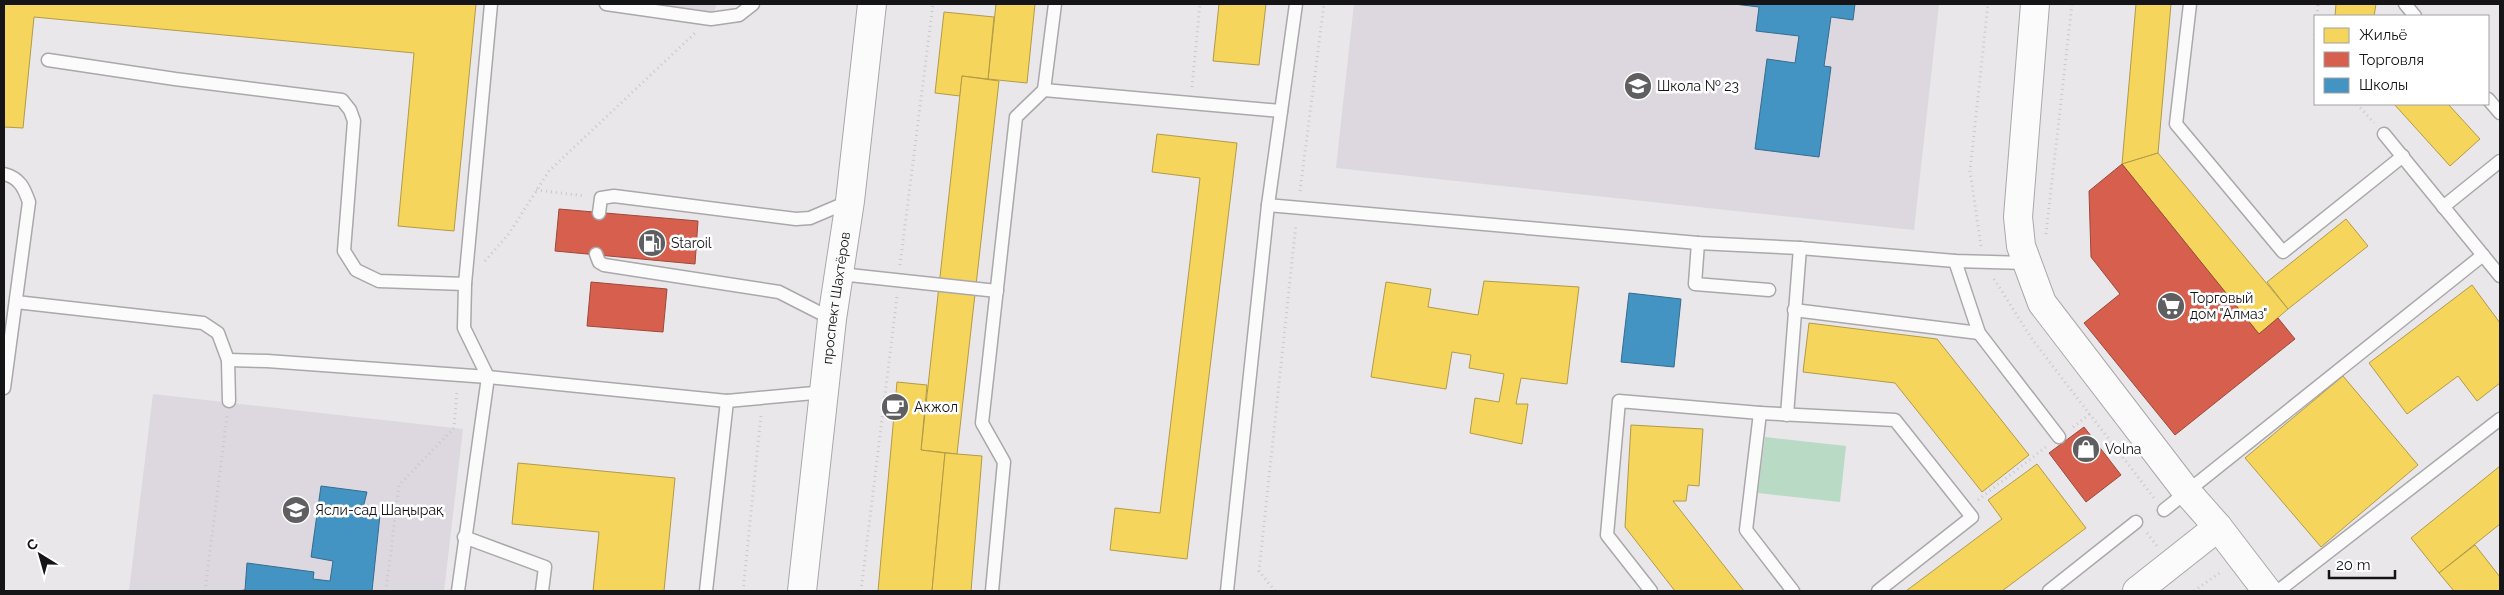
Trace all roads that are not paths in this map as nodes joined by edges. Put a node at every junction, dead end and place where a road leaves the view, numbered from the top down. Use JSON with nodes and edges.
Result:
{"nodes":[{"id":1,"x":491,"y":4,"type":"edge"},
{"id":2,"x":606,"y":4,"type":"edge"},
{"id":3,"x":753,"y":4,"type":"edge"},
{"id":4,"x":872,"y":4,"type":"edge"},
{"id":5,"x":1055,"y":4,"type":"edge"},
{"id":6,"x":1296,"y":4,"type":"edge"},
{"id":7,"x":2035,"y":4,"type":"edge"},
{"id":8,"x":2190,"y":4,"type":"edge"},
{"id":9,"x":2405,"y":4,"type":"edge"},
{"id":10,"x":2414,"y":15,"type":"edge"},
{"id":11,"x":48,"y":60,"type":"dead end"},
{"id":12,"x":1044,"y":90,"type":"junction"},
{"id":13,"x":2489,"y":100,"type":"edge"},
{"id":14,"x":1281,"y":111,"type":"junction"},
{"id":15,"x":2500,"y":113,"type":"edge"},
{"id":16,"x":2384,"y":134,"type":"road end"},
{"id":17,"x":2403,"y":156,"type":"junction"},
{"id":18,"x":2500,"y":161,"type":"edge"},
{"id":19,"x":4,"y":174,"type":"edge"},
{"id":20,"x":850,"y":201,"type":"junction"},
{"id":21,"x":1268,"y":205,"type":"junction"},
{"id":22,"x":2443,"y":207,"type":"junction"},
{"id":23,"x":599,"y":213,"type":"dead end"},
{"id":24,"x":1698,"y":243,"type":"junction"},
{"id":25,"x":1800,"y":248,"type":"junction"},
{"id":26,"x":596,"y":254,"type":"dead end"},
{"id":27,"x":2483,"y":255,"type":"junction"},
{"id":28,"x":1955,"y":261,"type":"junction"},
{"id":29,"x":2026,"y":264,"type":"junction"},
{"id":30,"x":840,"y":274,"type":"junction"},
{"id":31,"x":2500,"y":276,"type":"edge"},
{"id":32,"x":465,"y":284,"type":"junction"},
{"id":33,"x":1769,"y":290,"type":"dead end"},
{"id":34,"x":997,"y":291,"type":"junction"},
{"id":35,"x":16,"y":302,"type":"junction"},
{"id":36,"x":1794,"y":310,"type":"junction"},
{"id":37,"x":832,"y":319,"type":"junction"},
{"id":38,"x":1979,"y":332,"type":"junction"},
{"id":39,"x":228,"y":360,"type":"junction"},
{"id":40,"x":488,"y":377,"type":"junction"},
{"id":41,"x":4,"y":388,"type":"edge"},
{"id":42,"x":825,"y":392,"type":"junction"},
{"id":43,"x":229,"y":401,"type":"road end"},
{"id":44,"x":727,"y":401,"type":"junction"},
{"id":45,"x":1760,"y":413,"type":"junction"},
{"id":46,"x":1787,"y":415,"type":"junction"},
{"id":47,"x":2500,"y":419,"type":"edge"},
{"id":48,"x":2059,"y":437,"type":"road end"},
{"id":49,"x":2187,"y":492,"type":"junction"},
{"id":50,"x":2164,"y":510,"type":"dead end"},
{"id":51,"x":2136,"y":522,"type":"road end"},
{"id":52,"x":2218,"y":527,"type":"junction"},
{"id":53,"x":464,"y":537,"type":"junction"},
{"id":54,"x":458,"y":591,"type":"edge"},
{"id":55,"x":542,"y":591,"type":"edge"},
{"id":56,"x":706,"y":591,"type":"edge"},
{"id":57,"x":802,"y":591,"type":"edge"},
{"id":58,"x":992,"y":591,"type":"edge"},
{"id":59,"x":1227,"y":591,"type":"edge"},
{"id":60,"x":1651,"y":591,"type":"edge"},
{"id":61,"x":1793,"y":591,"type":"edge"},
{"id":62,"x":1878,"y":591,"type":"edge"},
{"id":63,"x":2049,"y":591,"type":"edge"},
{"id":64,"x":2137,"y":591,"type":"edge"},
{"id":65,"x":2267,"y":591,"type":"edge"},
{"id":66,"x":2278,"y":591,"type":"edge"}],
"edges":[{"from":1,"to":32,"type":"lane"},
{"from":2,"to":3,"type":"lane"},
{"from":4,"to":20,"type":"street","name":"проспект Шахтёров"},
{"from":5,"to":12,"type":"lane"},
{"from":6,"to":14,"type":"lane"},
{"from":7,"to":29,"type":"street"},
{"from":8,"to":17,"type":"lane"},
{"from":9,"to":10,"type":"lane"},
{"from":11,"to":32,"type":"lane"},
{"from":12,"to":14,"type":"lane"},
{"from":12,"to":34,"type":"lane"},
{"from":13,"to":15,"type":"lane"},
{"from":14,"to":21,"type":"lane"},
{"from":16,"to":17,"type":"lane"},
{"from":17,"to":22,"type":"lane"},
{"from":18,"to":22,"type":"lane"},
{"from":19,"to":35,"type":"lane"},
{"from":20,"to":23,"type":"lane"},
{"from":20,"to":30,"type":"street","name":"проспект Шахтёров"},
{"from":21,"to":24,"type":"lane"},
{"from":21,"to":59,"type":"lane"},
{"from":22,"to":27,"type":"lane"},
{"from":24,"to":25,"type":"lane"},
{"from":24,"to":33,"type":"lane"},
{"from":25,"to":28,"type":"lane"},
{"from":25,"to":36,"type":"lane"},
{"from":26,"to":37,"type":"lane"},
{"from":27,"to":31,"type":"lane"},
{"from":27,"to":49,"type":"lane"},
{"from":28,"to":29,"type":"lane"},
{"from":28,"to":38,"type":"lane"},
{"from":29,"to":49,"type":"street"},
{"from":30,"to":34,"type":"lane"},
{"from":30,"to":37,"type":"street","name":"проспект Шахтёров"},
{"from":32,"to":40,"type":"lane"},
{"from":34,"to":58,"type":"lane"},
{"from":35,"to":39,"type":"lane"},
{"from":35,"to":41,"type":"lane"},
{"from":36,"to":38,"type":"lane"},
{"from":36,"to":46,"type":"lane"},
{"from":37,"to":42,"type":"street","name":"проспект Шахтёров"},
{"from":38,"to":48,"type":"lane"},
{"from":39,"to":40,"type":"lane"},
{"from":39,"to":43,"type":"lane"},
{"from":40,"to":44,"type":"lane"},
{"from":40,"to":53,"type":"lane"},
{"from":42,"to":44,"type":"lane"},
{"from":42,"to":57,"type":"street","name":"проспект Шахтёров"},
{"from":44,"to":56,"type":"lane"},
{"from":45,"to":46,"type":"lane"},
{"from":45,"to":60,"type":"lane"},
{"from":45,"to":61,"type":"lane"},
{"from":46,"to":62,"type":"lane"},
{"from":47,"to":66,"type":"lane"},
{"from":49,"to":50,"type":"lane"},
{"from":49,"to":52,"type":"street"},
{"from":51,"to":63,"type":"lane"},
{"from":52,"to":64,"type":"street"},
{"from":52,"to":65,"type":"street"},
{"from":53,"to":54,"type":"lane"},
{"from":53,"to":55,"type":"lane"}]}
